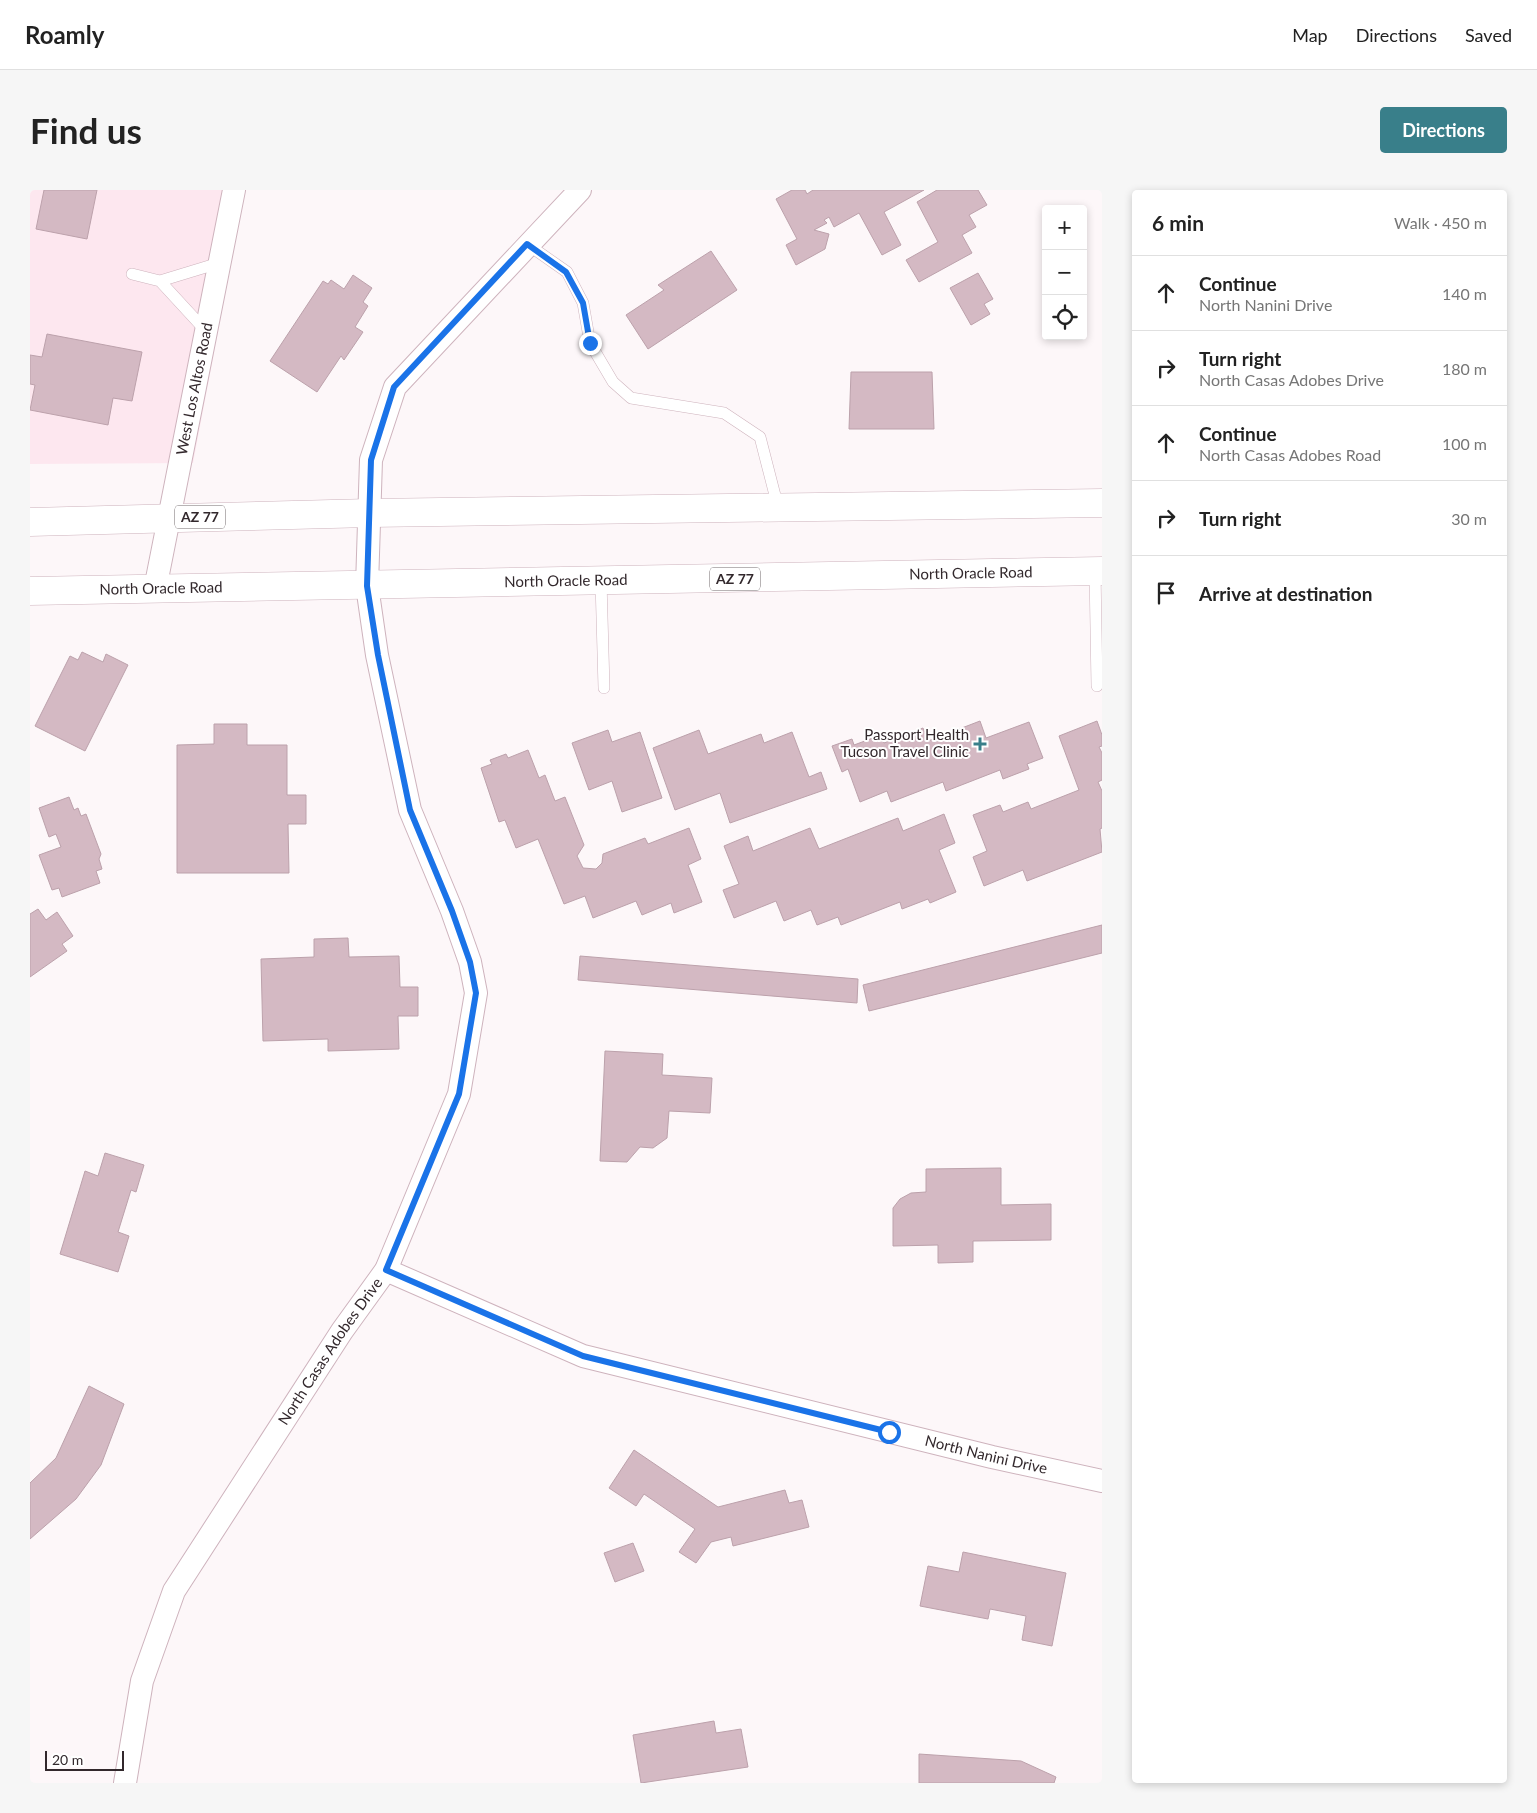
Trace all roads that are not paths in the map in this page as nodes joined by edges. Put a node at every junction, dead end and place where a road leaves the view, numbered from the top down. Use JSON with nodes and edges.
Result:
{"nodes":[{"id":1,"x":234,"y":190,"type":"edge"},
{"id":2,"x":580,"y":190,"type":"edge"},
{"id":3,"x":527,"y":244,"type":"junction"},
{"id":4,"x":220,"y":263,"type":"junction"},
{"id":5,"x":132,"y":274,"type":"dead end"},
{"id":6,"x":160,"y":281,"type":"junction"},
{"id":7,"x":206,"y":331,"type":"junction"},
{"id":8,"x":1102,"y":503,"type":"edge"},
{"id":9,"x":778,"y":508,"type":"junction"},
{"id":10,"x":370,"y":513,"type":"junction"},
{"id":11,"x":169,"y":518,"type":"junction"},
{"id":12,"x":30,"y":522,"type":"edge"},
{"id":13,"x":1099,"y":571,"type":"edge"},
{"id":14,"x":601,"y":581,"type":"junction"},
{"id":15,"x":367,"y":586,"type":"junction"},
{"id":16,"x":155,"y":589,"type":"junction"},
{"id":17,"x":30,"y":591,"type":"edge"},
{"id":18,"x":1097,"y":686,"type":"dead end"},
{"id":19,"x":604,"y":688,"type":"dead end"},
{"id":20,"x":386,"y":1270,"type":"junction"},
{"id":21,"x":1102,"y":1480,"type":"edge"},
{"id":22,"x":125,"y":1783,"type":"edge"}],
"edges":[{"from":1,"to":4,"type":"street","name":"West Los Altos Road"},
{"from":2,"to":3,"type":"street","name":"North Casas Adobes Drive"},
{"from":3,"to":9,"type":"lane"},
{"from":3,"to":10,"type":"street","name":"North Casas Adobes Drive"},
{"from":4,"to":6,"type":"lane"},
{"from":4,"to":7,"type":"street","name":"West Los Altos Road"},
{"from":5,"to":6,"type":"lane"},
{"from":6,"to":7,"type":"lane"},
{"from":7,"to":11,"type":"street","name":"West Los Altos Road"},
{"from":8,"to":9,"type":"highway","number":"AZ 77"},
{"from":9,"to":10,"type":"highway","number":"AZ 77"},
{"from":10,"to":11,"type":"highway","number":"AZ 77"},
{"from":10,"to":15,"type":"street","name":"North Casas Adobes Drive"},
{"from":11,"to":12,"type":"highway","number":"AZ 77"},
{"from":11,"to":16,"type":"street","name":"West Los Altos Road"},
{"from":13,"to":14,"type":"highway","name":"North Oracle Road","number":"AZ 77"},
{"from":13,"to":18,"type":"lane"},
{"from":14,"to":15,"type":"highway","name":"North Oracle Road","number":"AZ 77"},
{"from":14,"to":19,"type":"lane"},
{"from":15,"to":16,"type":"highway","name":"North Oracle Road","number":"AZ 77"},
{"from":15,"to":20,"type":"street","name":"North Casas Adobes Drive"},
{"from":16,"to":17,"type":"highway","name":"North Oracle Road","number":"AZ 77"},
{"from":20,"to":21,"type":"street","name":"North Nanini Drive"},
{"from":20,"to":22,"type":"street","name":"North Casas Adobes Drive"}]}
